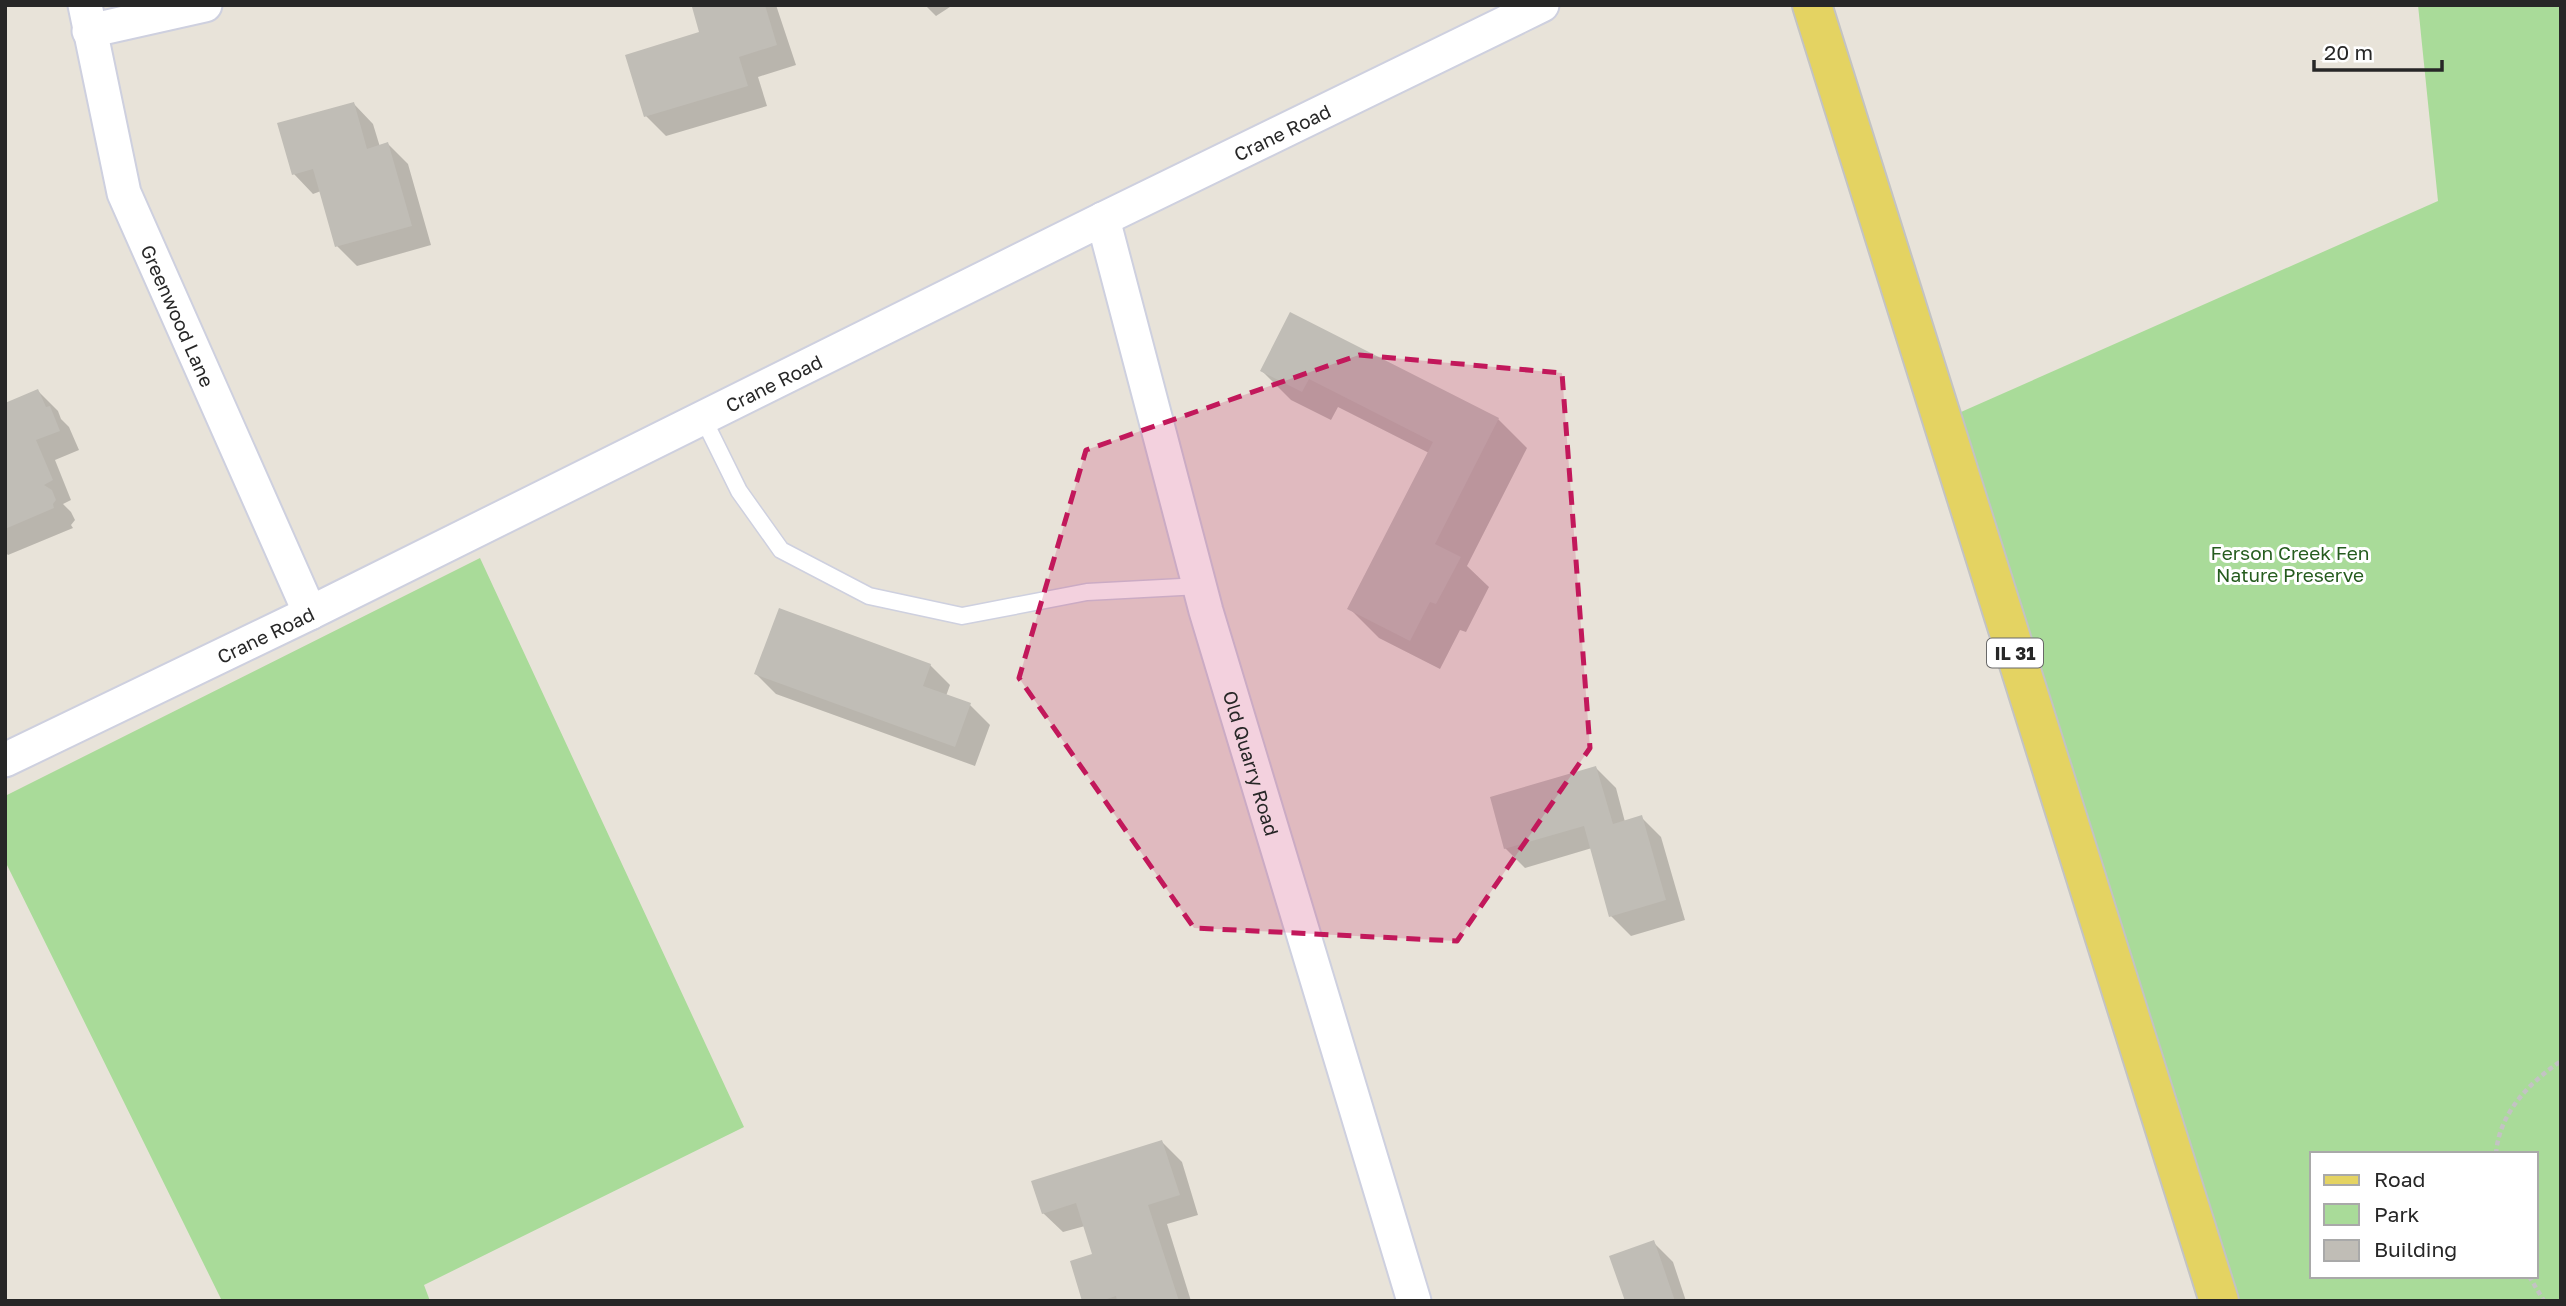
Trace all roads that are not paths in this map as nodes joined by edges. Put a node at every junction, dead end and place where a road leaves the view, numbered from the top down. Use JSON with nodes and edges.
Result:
{"nodes":[{"id":1,"x":205,"y":5,"type":"edge"},
{"id":2,"x":1542,"y":5,"type":"edge"},
{"id":3,"x":1812,"y":5,"type":"edge"},
{"id":4,"x":87,"y":18,"type":"edge"},
{"id":5,"x":1104,"y":219,"type":"junction"},
{"id":6,"x":703,"y":418,"type":"junction"},
{"id":7,"x":1199,"y":586,"type":"junction"},
{"id":8,"x":310,"y":613,"type":"junction"},
{"id":9,"x":5,"y":760,"type":"edge"},
{"id":10,"x":1415,"y":1301,"type":"edge"},
{"id":11,"x":2218,"y":1301,"type":"edge"}],
"edges":[{"from":1,"to":4,"type":"street"},
{"from":2,"to":5,"type":"street","name":"Crane Road"},
{"from":3,"to":11,"type":"main road","number":"IL 31"},
{"from":4,"to":8,"type":"street","name":"Greenwood Lane"},
{"from":5,"to":6,"type":"street","name":"Crane Road"},
{"from":5,"to":7,"type":"street","name":"Old Quarry Road"},
{"from":6,"to":7,"type":"lane"},
{"from":6,"to":8,"type":"street","name":"Crane Road"},
{"from":7,"to":10,"type":"street","name":"Old Quarry Road"},
{"from":8,"to":9,"type":"street","name":"Crane Road"}]}
